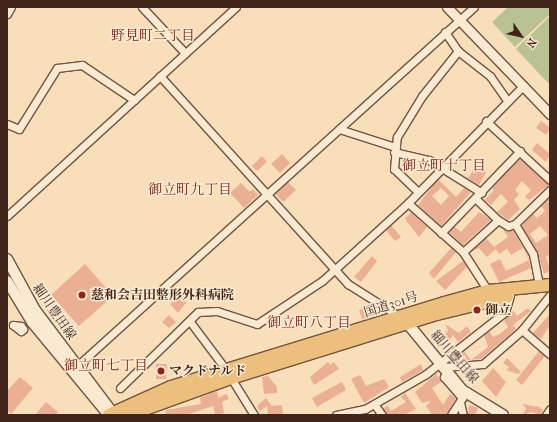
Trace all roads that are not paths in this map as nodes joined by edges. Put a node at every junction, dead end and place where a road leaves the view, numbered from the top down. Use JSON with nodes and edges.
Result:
{"nodes":[{"id":1,"x":142,"y":7,"type":"edge"},
{"id":2,"x":236,"y":7,"type":"edge"},
{"id":3,"x":447,"y":7,"type":"edge"},
{"id":4,"x":474,"y":7,"type":"edge"},
{"id":5,"x":458,"y":21,"type":"junction"},
{"id":6,"x":445,"y":32,"type":"junction"},
{"id":7,"x":458,"y":51,"type":"junction"},
{"id":8,"x":185,"y":53,"type":"junction"},
{"id":9,"x":160,"y":76,"type":"junction"},
{"id":10,"x":524,"y":85,"type":"junction"},
{"id":11,"x":134,"y":100,"type":"junction"},
{"id":12,"x":507,"y":100,"type":"junction"},
{"id":13,"x":550,"y":114,"type":"edge"},
{"id":14,"x":486,"y":121,"type":"junction"},
{"id":15,"x":7,"y":124,"type":"edge"},
{"id":16,"x":339,"y":129,"type":"junction"},
{"id":17,"x":395,"y":149,"type":"junction"},
{"id":18,"x":520,"y":151,"type":"junction"},
{"id":19,"x":442,"y":169,"type":"junction"},
{"id":20,"x":550,"y":180,"type":"edge"},
{"id":21,"x":550,"y":190,"type":"edge"},
{"id":22,"x":418,"y":192,"type":"junction"},
{"id":23,"x":482,"y":193,"type":"junction"},
{"id":24,"x":267,"y":195,"type":"junction"},
{"id":25,"x":476,"y":199,"type":"junction"},
{"id":26,"x":408,"y":203,"type":"junction"},
{"id":27,"x":7,"y":216,"type":"edge"},
{"id":28,"x":498,"y":220,"type":"junction"},
{"id":29,"x":515,"y":224,"type":"junction"},
{"id":30,"x":441,"y":233,"type":"junction"},
{"id":31,"x":463,"y":252,"type":"junction"},
{"id":32,"x":7,"y":259,"type":"edge"},
{"id":33,"x":334,"y":269,"type":"junction"},
{"id":34,"x":7,"y":281,"type":"edge"},
{"id":35,"x":544,"y":286,"type":"edge"},
{"id":36,"x":488,"y":291,"type":"junction"},
{"id":37,"x":550,"y":291,"type":"edge"},
{"id":38,"x":550,"y":295,"type":"edge"},
{"id":39,"x":510,"y":296,"type":"junction"},
{"id":40,"x":404,"y":320,"type":"junction"},
{"id":41,"x":190,"y":323,"type":"junction"},
{"id":42,"x":522,"y":330,"type":"junction"},
{"id":43,"x":550,"y":354,"type":"edge"},
{"id":44,"x":78,"y":366,"type":"junction"},
{"id":45,"x":443,"y":367,"type":"junction"},
{"id":46,"x":229,"y":374,"type":"junction"},
{"id":47,"x":120,"y":388,"type":"dead end"},
{"id":48,"x":460,"y":402,"type":"junction"},
{"id":49,"x":374,"y":404,"type":"junction"},
{"id":50,"x":550,"y":409,"type":"edge"},
{"id":51,"x":111,"y":414,"type":"edge"},
{"id":52,"x":128,"y":415,"type":"edge"},
{"id":53,"x":254,"y":415,"type":"edge"},
{"id":54,"x":336,"y":415,"type":"edge"},
{"id":55,"x":382,"y":415,"type":"edge"},
{"id":56,"x":451,"y":415,"type":"edge"},
{"id":57,"x":462,"y":415,"type":"edge"},
{"id":58,"x":503,"y":415,"type":"edge"},
{"id":59,"x":546,"y":415,"type":"edge"}],
"edges":[{"from":1,"to":8,"type":"street"},
{"from":2,"to":8,"type":"street"},
{"from":3,"to":5,"type":"street"},
{"from":4,"to":5,"type":"street"},
{"from":5,"to":6,"type":"street"},
{"from":5,"to":10,"type":"street"},
{"from":6,"to":7,"type":"street"},
{"from":6,"to":16,"type":"street"},
{"from":7,"to":12,"type":"street"},
{"from":7,"to":17,"type":"street"},
{"from":8,"to":9,"type":"street"},
{"from":9,"to":11,"type":"street"},
{"from":9,"to":24,"type":"street"},
{"from":10,"to":12,"type":"street"},
{"from":10,"to":13,"type":"street"},
{"from":11,"to":15,"type":"street"},
{"from":11,"to":27,"type":"street"},
{"from":12,"to":14,"type":"street"},
{"from":14,"to":18,"type":"street"},
{"from":14,"to":19,"type":"street"},
{"from":16,"to":17,"type":"street"},
{"from":16,"to":24,"type":"street"},
{"from":17,"to":19,"type":"street"},
{"from":17,"to":22,"type":"street"},
{"from":18,"to":20,"type":"street"},
{"from":18,"to":23,"type":"street"},
{"from":19,"to":22,"type":"street"},
{"from":19,"to":23,"type":"street"},
{"from":21,"to":29,"type":"street"},
{"from":22,"to":26,"type":"street"},
{"from":23,"to":25,"type":"street"},
{"from":24,"to":33,"type":"street"},
{"from":24,"to":44,"type":"street"},
{"from":25,"to":28,"type":"street"},
{"from":25,"to":30,"type":"street"},
{"from":26,"to":30,"type":"street"},
{"from":26,"to":33,"type":"street"},
{"from":28,"to":29,"type":"street"},
{"from":28,"to":31,"type":"street"},
{"from":29,"to":35,"type":"street"},
{"from":30,"to":31,"type":"street"},
{"from":31,"to":36,"type":"street"},
{"from":32,"to":44,"type":"main road","name":"細川豊田線"},
{"from":33,"to":40,"type":"street"},
{"from":33,"to":41,"type":"street"},
{"from":34,"to":51,"type":"main road","name":"細川豊田線"},
{"from":35,"to":36,"type":"highway","name":"国道301号"},
{"from":36,"to":40,"type":"highway","name":"国道301号"},
{"from":37,"to":39,"type":"highway","name":"国道301号"},
{"from":38,"to":42,"type":"street"},
{"from":39,"to":40,"type":"highway","name":"国道301号"},
{"from":39,"to":45,"type":"street"},
{"from":40,"to":45,"type":"main road","name":"細川豊田線"},
{"from":40,"to":46,"type":"highway","name":"国道301号"},
{"from":41,"to":46,"type":"street"},
{"from":41,"to":47,"type":"street"},
{"from":42,"to":43,"type":"street"},
{"from":42,"to":45,"type":"street"},
{"from":44,"to":51,"type":"main road","name":"細川豊田線"},
{"from":45,"to":48,"type":"street"},
{"from":45,"to":49,"type":"street"},
{"from":45,"to":58,"type":"main road","name":"細川豊田線"},
{"from":46,"to":51,"type":"highway","name":"国道301号"},
{"from":46,"to":52,"type":"highway","name":"国道301号"},
{"from":46,"to":53,"type":"street"},
{"from":48,"to":56,"type":"street"},
{"from":48,"to":57,"type":"street"},
{"from":49,"to":54,"type":"street"},
{"from":49,"to":55,"type":"street"},
{"from":50,"to":59,"type":"street"}]}
